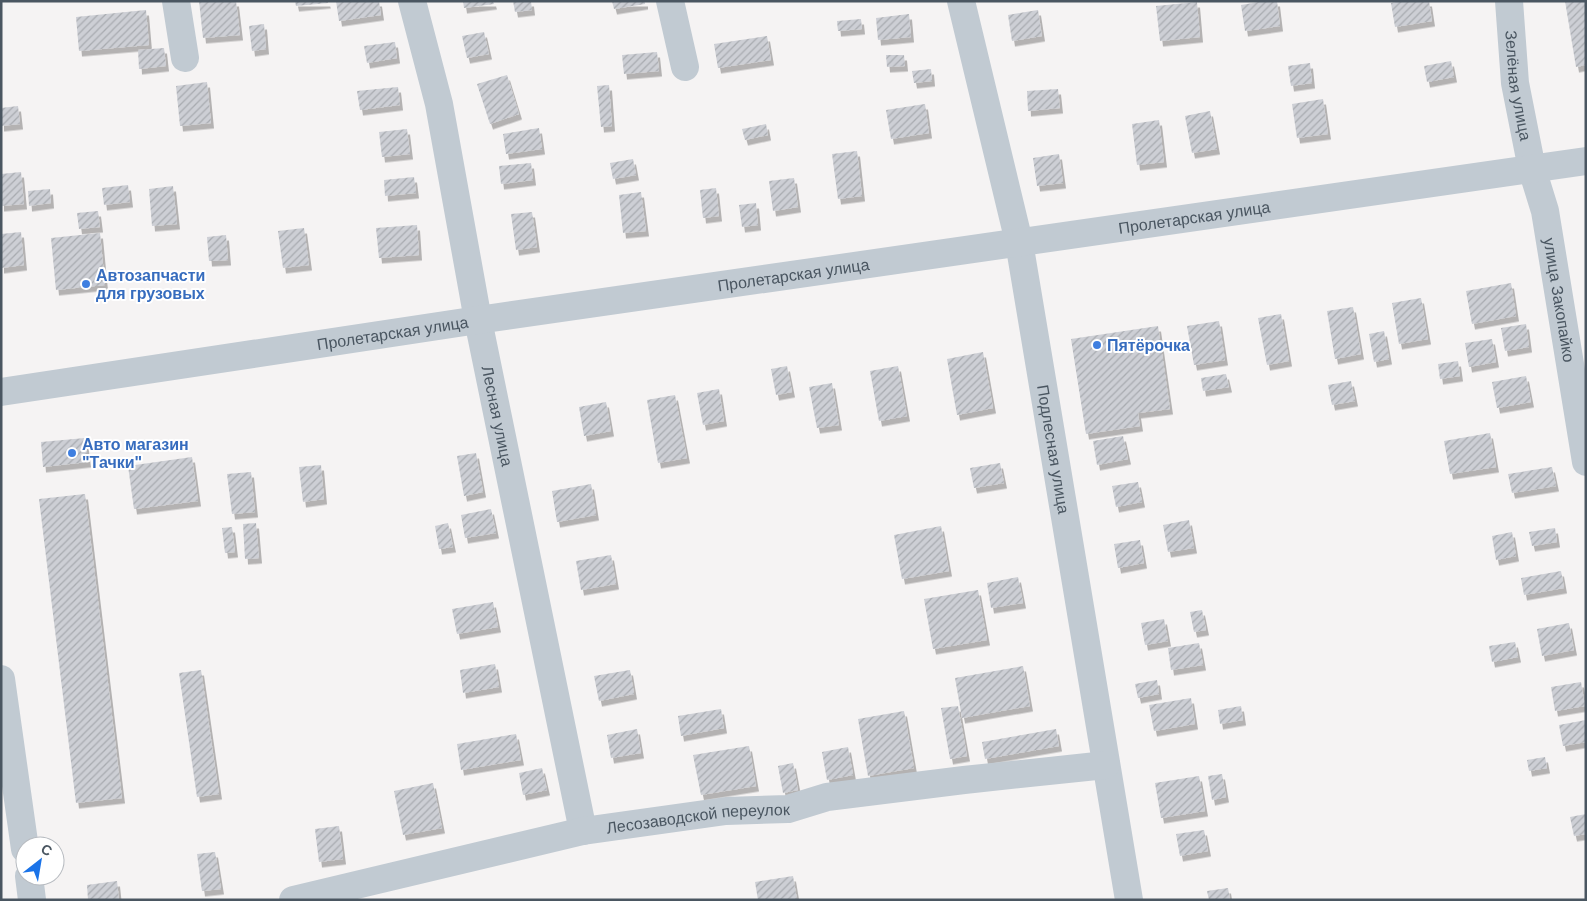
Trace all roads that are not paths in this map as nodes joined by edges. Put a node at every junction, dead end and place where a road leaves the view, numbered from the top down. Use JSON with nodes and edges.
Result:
{"nodes":[{"id":1,"x":176,"y":1,"type":"edge"},
{"id":2,"x":412,"y":1,"type":"edge"},
{"id":3,"x":670,"y":1,"type":"edge"},
{"id":4,"x":961,"y":1,"type":"edge"},
{"id":5,"x":1509,"y":1,"type":"edge"},
{"id":6,"x":185,"y":58,"type":"dead end"},
{"id":7,"x":685,"y":67,"type":"dead end"},
{"id":8,"x":1586,"y":161,"type":"edge"},
{"id":9,"x":1532,"y":169,"type":"junction"},
{"id":10,"x":1018,"y":242,"type":"junction"},
{"id":11,"x":478,"y":320,"type":"junction"},
{"id":12,"x":1,"y":392,"type":"edge"},
{"id":13,"x":1586,"y":462,"type":"edge"},
{"id":14,"x":1,"y":679,"type":"edge"},
{"id":15,"x":1106,"y":766,"type":"junction"},
{"id":16,"x":583,"y":831,"type":"junction"},
{"id":17,"x":23,"y":836,"type":"edge"},
{"id":18,"x":30,"y":886,"type":"edge"},
{"id":19,"x":32,"y":900,"type":"edge"},
{"id":20,"x":293,"y":900,"type":"edge"},
{"id":21,"x":1129,"y":900,"type":"edge"}],
"edges":[{"from":1,"to":6,"type":"street"},
{"from":2,"to":11,"type":"street","name":"Лесная улица"},
{"from":3,"to":7,"type":"street"},
{"from":4,"to":10,"type":"street","name":"Подлесная улица"},
{"from":5,"to":9,"type":"street","name":"Зелёная улица"},
{"from":8,"to":9,"type":"street","name":"Пролетарская улица"},
{"from":9,"to":10,"type":"street","name":"Пролетарская улица"},
{"from":9,"to":13,"type":"street","name":"улица Закопайко"},
{"from":10,"to":11,"type":"street","name":"Пролетарская улица"},
{"from":10,"to":15,"type":"street","name":"Подлесная улица"},
{"from":11,"to":12,"type":"street","name":"Пролетарская улица"},
{"from":11,"to":16,"type":"street","name":"Лесная улица"},
{"from":14,"to":17,"type":"street"},
{"from":15,"to":16,"type":"street","name":"Лесозаводской переулок"},
{"from":15,"to":21,"type":"street","name":"Подлесная улица"},
{"from":16,"to":20,"type":"street","name":"Лесозаводской переулок"},
{"from":18,"to":19,"type":"street"}]}
